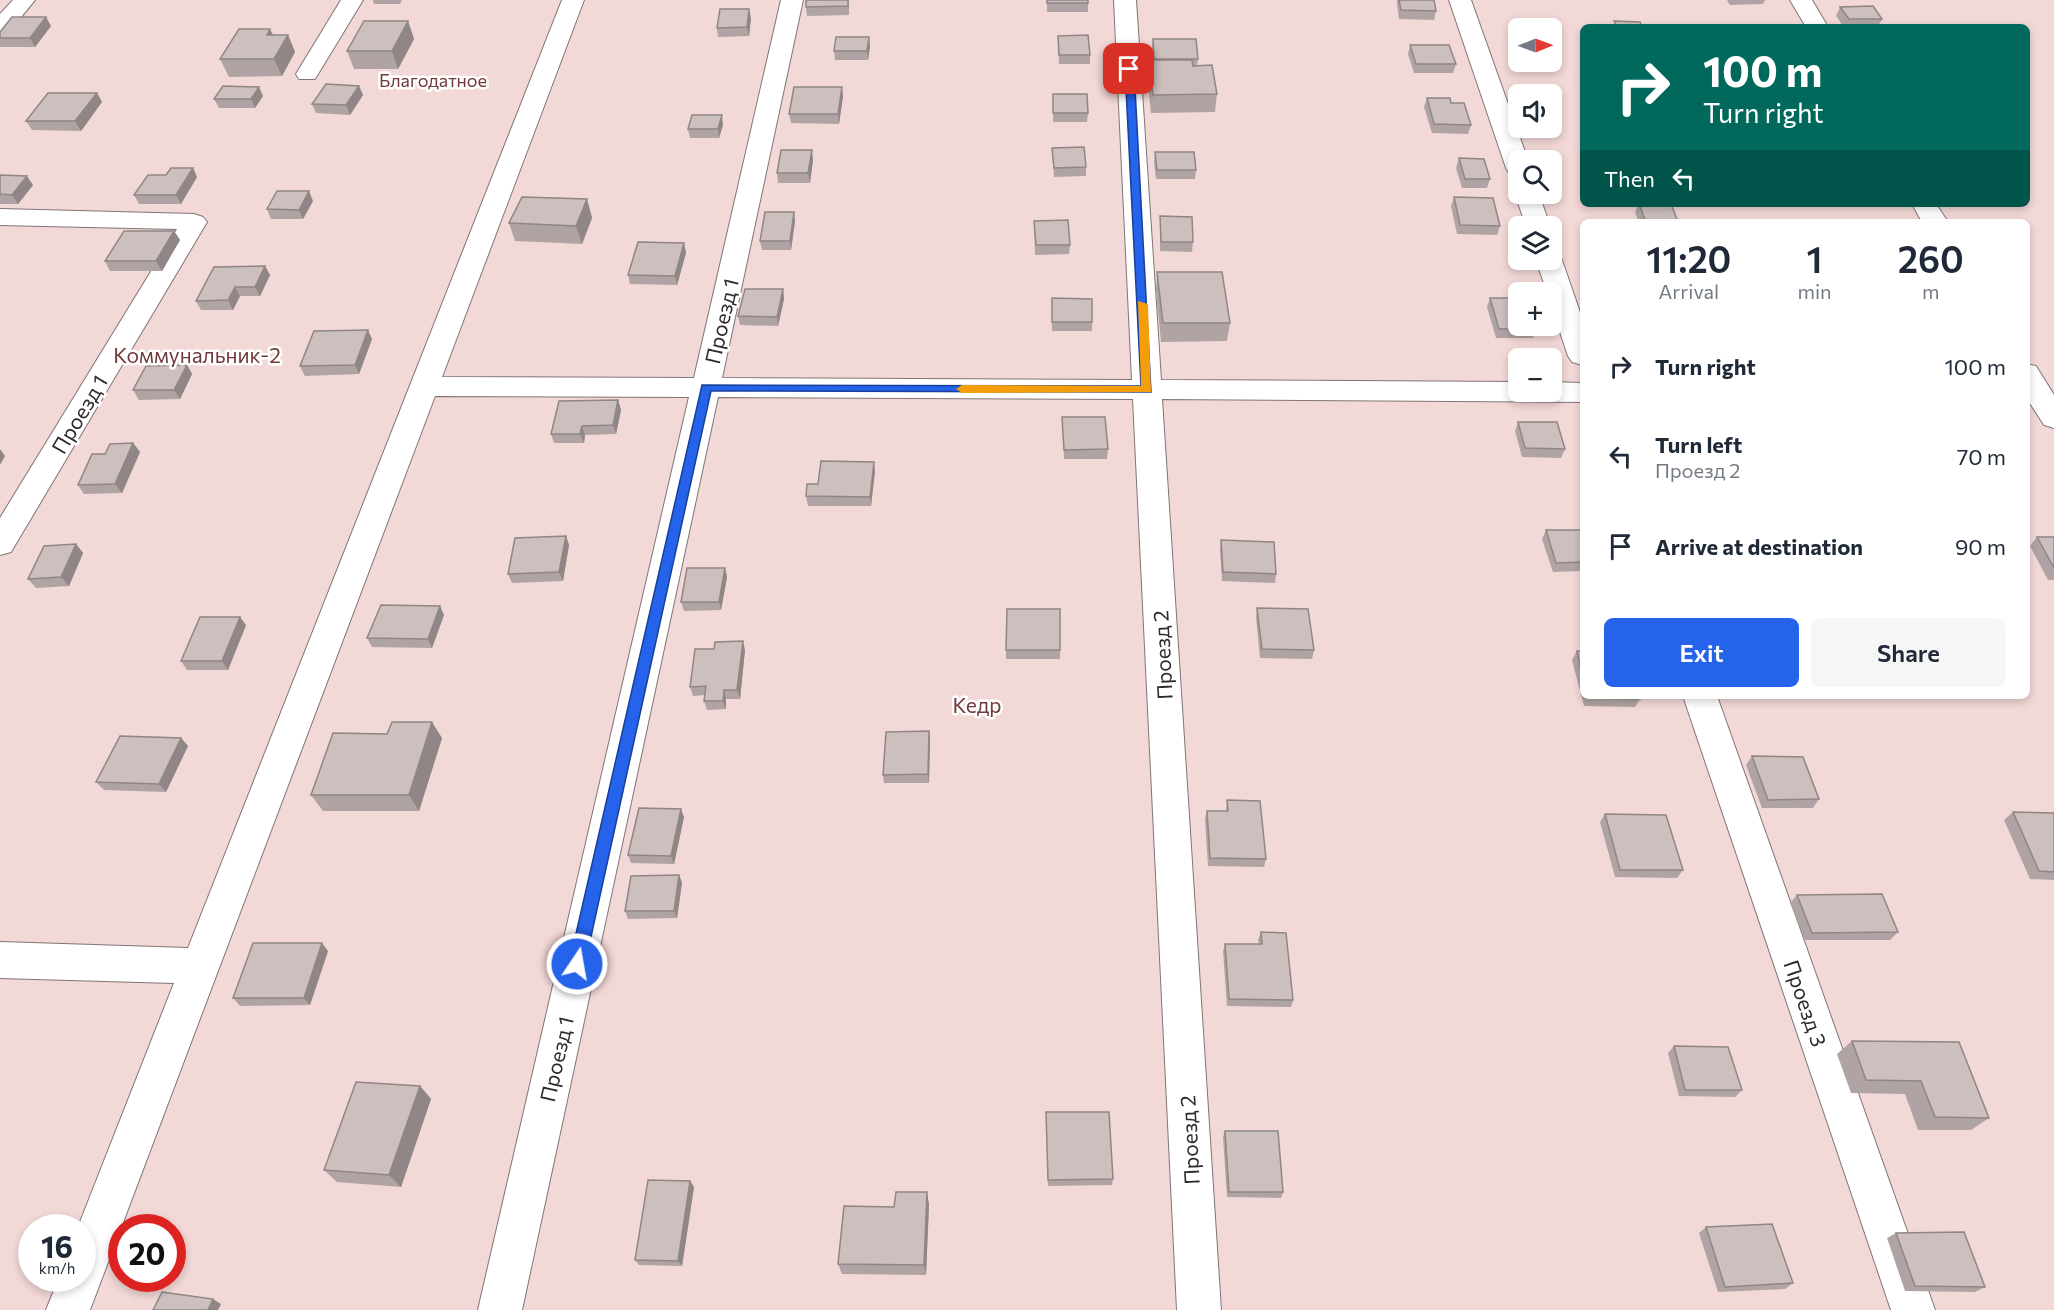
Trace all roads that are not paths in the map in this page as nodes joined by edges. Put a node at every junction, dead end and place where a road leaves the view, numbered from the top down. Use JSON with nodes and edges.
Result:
{"nodes":[{"id":1,"x":24,"y":0,"type":"edge"},
{"id":2,"x":352,"y":0,"type":"edge"},
{"id":3,"x":573,"y":0,"type":"edge"},
{"id":4,"x":792,"y":0,"type":"edge"},
{"id":5,"x":1125,"y":0,"type":"edge"},
{"id":6,"x":1460,"y":0,"type":"edge"},
{"id":7,"x":1801,"y":0,"type":"edge"},
{"id":8,"x":1815,"y":24,"type":"edge"},
{"id":9,"x":0,"y":28,"type":"edge"},
{"id":10,"x":307,"y":74,"type":"dead end"},
{"id":11,"x":1512,"y":150,"type":"edge"},
{"id":12,"x":0,"y":217,"type":"edge"},
{"id":13,"x":1553,"y":270,"type":"edge"},
{"id":14,"x":1580,"y":350,"type":"edge"},
{"id":15,"x":424,"y":386,"type":"junction"},
{"id":16,"x":706,"y":387,"type":"junction"},
{"id":17,"x":2037,"y":389,"type":"edge"},
{"id":18,"x":1147,"y":390,"type":"junction"},
{"id":19,"x":1580,"y":392,"type":"edge"},
{"id":20,"x":2054,"y":418,"type":"edge"},
{"id":21,"x":0,"y":544,"type":"edge"},
{"id":22,"x":1701,"y":699,"type":"edge"},
{"id":23,"x":0,"y":960,"type":"edge"},
{"id":24,"x":201,"y":966,"type":"junction"},
{"id":25,"x":96,"y":1237,"type":"edge"},
{"id":26,"x":75,"y":1292,"type":"edge"},
{"id":27,"x":68,"y":1310,"type":"edge"},
{"id":28,"x":500,"y":1310,"type":"edge"},
{"id":29,"x":1199,"y":1310,"type":"edge"},
{"id":30,"x":1912,"y":1310,"type":"edge"}],
"edges":[{"from":1,"to":9,"type":"street"},
{"from":2,"to":10,"type":"street"},
{"from":3,"to":15,"type":"street"},
{"from":4,"to":16,"type":"street","name":"Проезд 1"},
{"from":5,"to":18,"type":"street","name":"Проезд 2"},
{"from":6,"to":11,"type":"street"},
{"from":7,"to":8,"type":"street"},
{"from":12,"to":21,"type":"street","name":"Проезд 1"},
{"from":13,"to":14,"type":"street"},
{"from":15,"to":16,"type":"street"},
{"from":15,"to":24,"type":"street"},
{"from":16,"to":18,"type":"street"},
{"from":16,"to":28,"type":"street","name":"Проезд 1"},
{"from":17,"to":20,"type":"street"},
{"from":18,"to":19,"type":"street"},
{"from":18,"to":29,"type":"street","name":"Проезд 2"},
{"from":22,"to":30,"type":"street","name":"Проезд 3"},
{"from":23,"to":24,"type":"street"},
{"from":24,"to":25,"type":"street"},
{"from":26,"to":27,"type":"street"}]}
